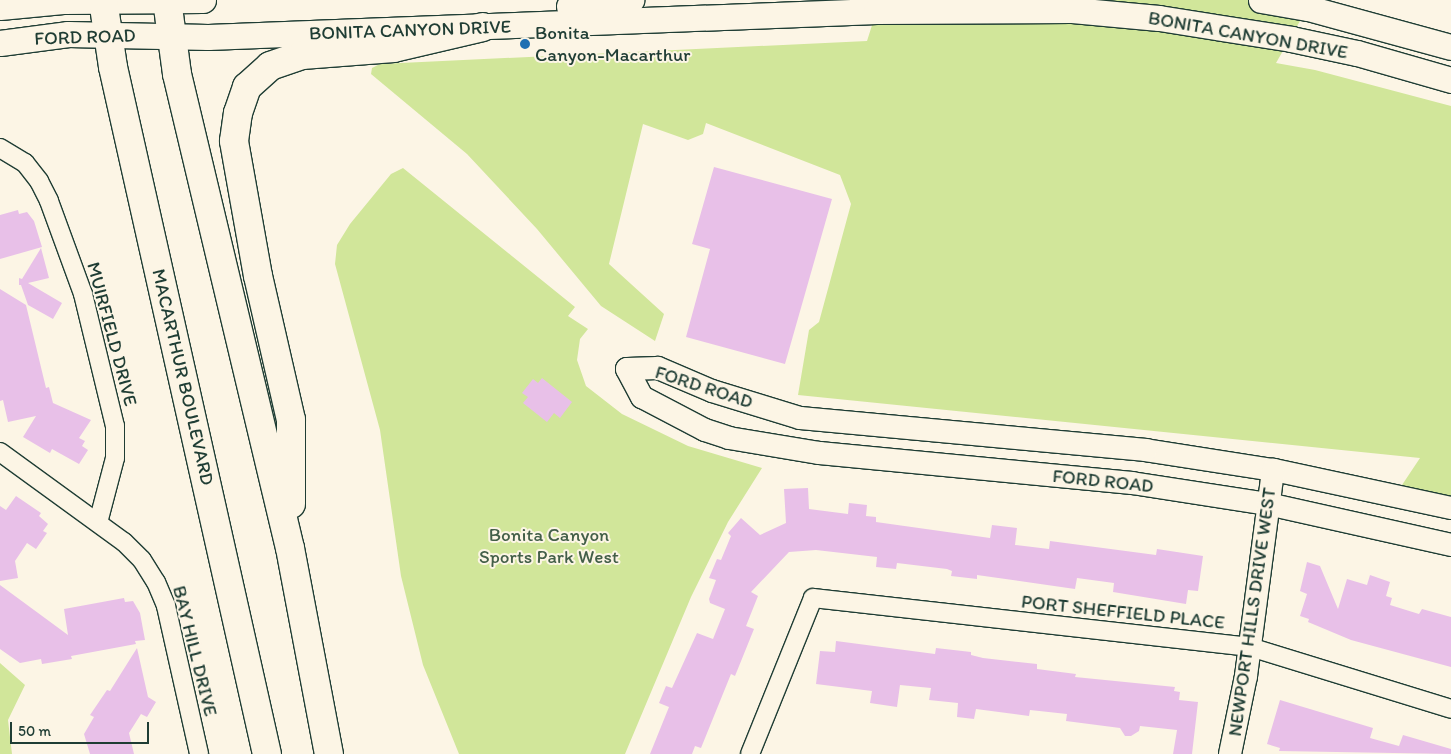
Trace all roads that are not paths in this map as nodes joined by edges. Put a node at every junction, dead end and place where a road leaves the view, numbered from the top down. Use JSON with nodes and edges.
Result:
{"nodes":[{"id":1,"x":203,"y":0,"type":"edge"},
{"id":2,"x":631,"y":0,"type":"edge"},
{"id":3,"x":1261,"y":0,"type":"edge"},
{"id":4,"x":103,"y":1,"type":"edge"},
{"id":5,"x":167,"y":1,"type":"edge"},
{"id":6,"x":0,"y":7,"type":"edge"},
{"id":7,"x":491,"y":26,"type":"junction"},
{"id":8,"x":108,"y":34,"type":"junction"},
{"id":9,"x":171,"y":36,"type":"junction"},
{"id":10,"x":0,"y":43,"type":"edge"},
{"id":11,"x":1451,"y":46,"type":"edge"},
{"id":12,"x":1451,"y":80,"type":"edge"},
{"id":13,"x":0,"y":148,"type":"edge"},
{"id":14,"x":0,"y":452,"type":"edge"},
{"id":15,"x":1273,"y":470,"type":"junction"},
{"id":16,"x":1268,"y":504,"type":"junction"},
{"id":17,"x":1451,"y":508,"type":"edge"},
{"id":18,"x":98,"y":523,"type":"junction"},
{"id":19,"x":1451,"y":545,"type":"edge"},
{"id":20,"x":290,"y":548,"type":"junction"},
{"id":21,"x":1250,"y":647,"type":"junction"},
{"id":22,"x":1451,"y":709,"type":"edge"},
{"id":23,"x":199,"y":754,"type":"edge"},
{"id":24,"x":267,"y":754,"type":"edge"},
{"id":25,"x":330,"y":754,"type":"edge"},
{"id":26,"x":750,"y":754,"type":"edge"},
{"id":27,"x":1230,"y":754,"type":"edge"}],
"edges":[{"from":1,"to":5,"type":"main road"},
{"from":2,"to":7,"type":"main road"},
{"from":3,"to":11,"type":"main road","name":"BONITA CANYON DRIVE"},
{"from":4,"to":5,"type":"main road"},
{"from":4,"to":6,"type":"main road","name":"FORD ROAD"},
{"from":4,"to":8,"type":"main road","name":"MACARTHUR BOULEVARD"},
{"from":5,"to":9,"type":"main road"},
{"from":7,"to":9,"type":"main road","name":"BONITA CANYON DRIVE"},
{"from":7,"to":12,"type":"main road","name":"BONITA CANYON DRIVE"},
{"from":7,"to":20,"type":"main road"},
{"from":8,"to":9,"type":"main road","name":"FORD ROAD"},
{"from":8,"to":10,"type":"main road","name":"FORD ROAD"},
{"from":8,"to":24,"type":"main road","name":"MACARTHUR BOULEVARD"},
{"from":9,"to":20,"type":"main road"},
{"from":13,"to":18,"type":"street","name":"MUIRFIELD DRIVE"},
{"from":14,"to":18,"type":"street","name":"BAY HILL DRIVE"},
{"from":15,"to":16,"type":"street","name":"NEWPORT HILLS DRIVE WEST"},
{"from":15,"to":16,"type":"street","name":"FORD ROAD"},
{"from":15,"to":17,"type":"street","name":"FORD ROAD"},
{"from":16,"to":19,"type":"street","name":"FORD ROAD"},
{"from":16,"to":21,"type":"street","name":"NEWPORT HILLS DRIVE WEST"},
{"from":18,"to":23,"type":"street","name":"BAY HILL DRIVE"},
{"from":20,"to":25,"type":"main road"},
{"from":21,"to":22,"type":"street","name":"PORT SHEFFIELD PLACE"},
{"from":21,"to":26,"type":"street","name":"PORT SHEFFIELD PLACE"},
{"from":21,"to":27,"type":"street","name":"NEWPORT HILLS DRIVE WEST"}]}
